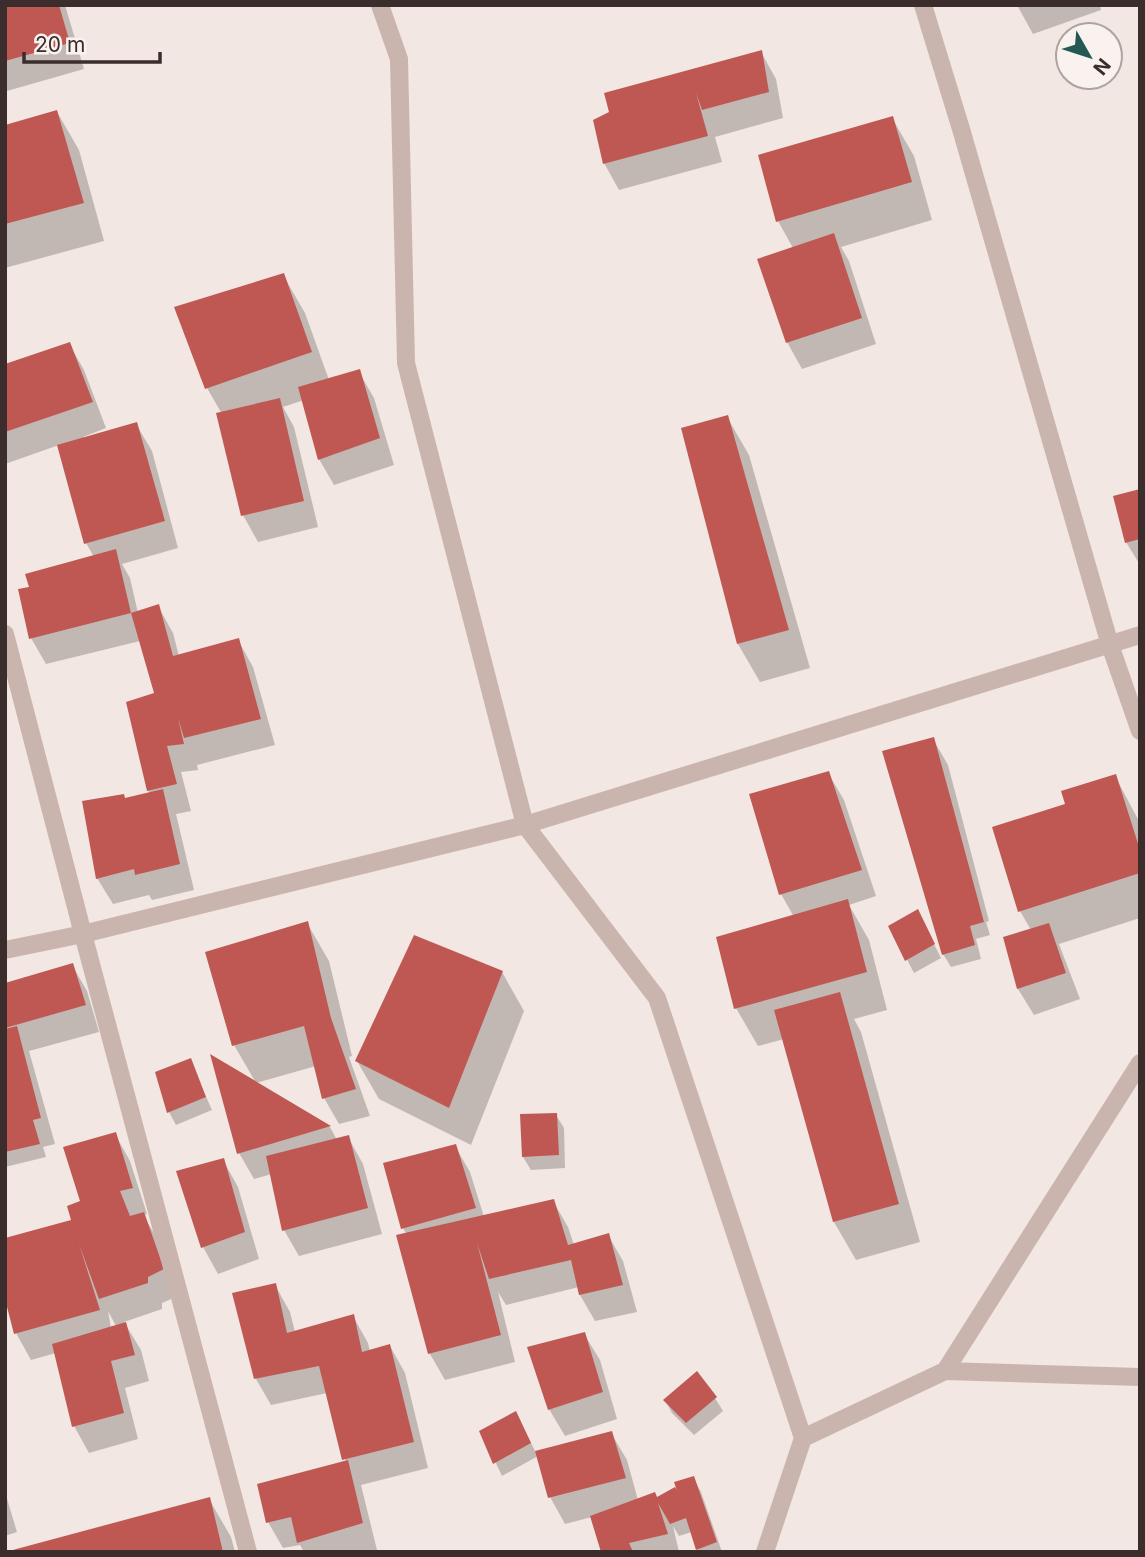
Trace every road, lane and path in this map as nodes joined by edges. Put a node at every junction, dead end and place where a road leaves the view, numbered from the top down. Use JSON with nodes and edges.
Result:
{"nodes":[{"id":1,"x":380,"y":5,"type":"edge"},
{"id":2,"x":923,"y":5,"type":"edge"},
{"id":3,"x":5,"y":635,"type":"edge"},
{"id":4,"x":1140,"y":635,"type":"edge"},
{"id":5,"x":1110,"y":645,"type":"junction"},
{"id":6,"x":1140,"y":731,"type":"edge"},
{"id":7,"x":525,"y":825,"type":"junction"},
{"id":8,"x":83,"y":934,"type":"junction"},
{"id":9,"x":5,"y":950,"type":"edge"},
{"id":10,"x":1140,"y":1063,"type":"edge"},
{"id":11,"x":945,"y":1371,"type":"junction"},
{"id":12,"x":1140,"y":1377,"type":"edge"},
{"id":13,"x":803,"y":1438,"type":"junction"},
{"id":14,"x":248,"y":1552,"type":"edge"},
{"id":15,"x":765,"y":1552,"type":"edge"}],
"edges":[{"from":1,"to":7,"type":"street"},
{"from":2,"to":5,"type":"street"},
{"from":3,"to":8,"type":"street"},
{"from":4,"to":5,"type":"street"},
{"from":5,"to":6,"type":"street"},
{"from":5,"to":7,"type":"street"},
{"from":7,"to":8,"type":"street"},
{"from":7,"to":13,"type":"street"},
{"from":8,"to":9,"type":"street"},
{"from":8,"to":14,"type":"street"},
{"from":10,"to":11,"type":"street"},
{"from":11,"to":12,"type":"street"},
{"from":11,"to":13,"type":"street"},
{"from":13,"to":15,"type":"street"}]}
